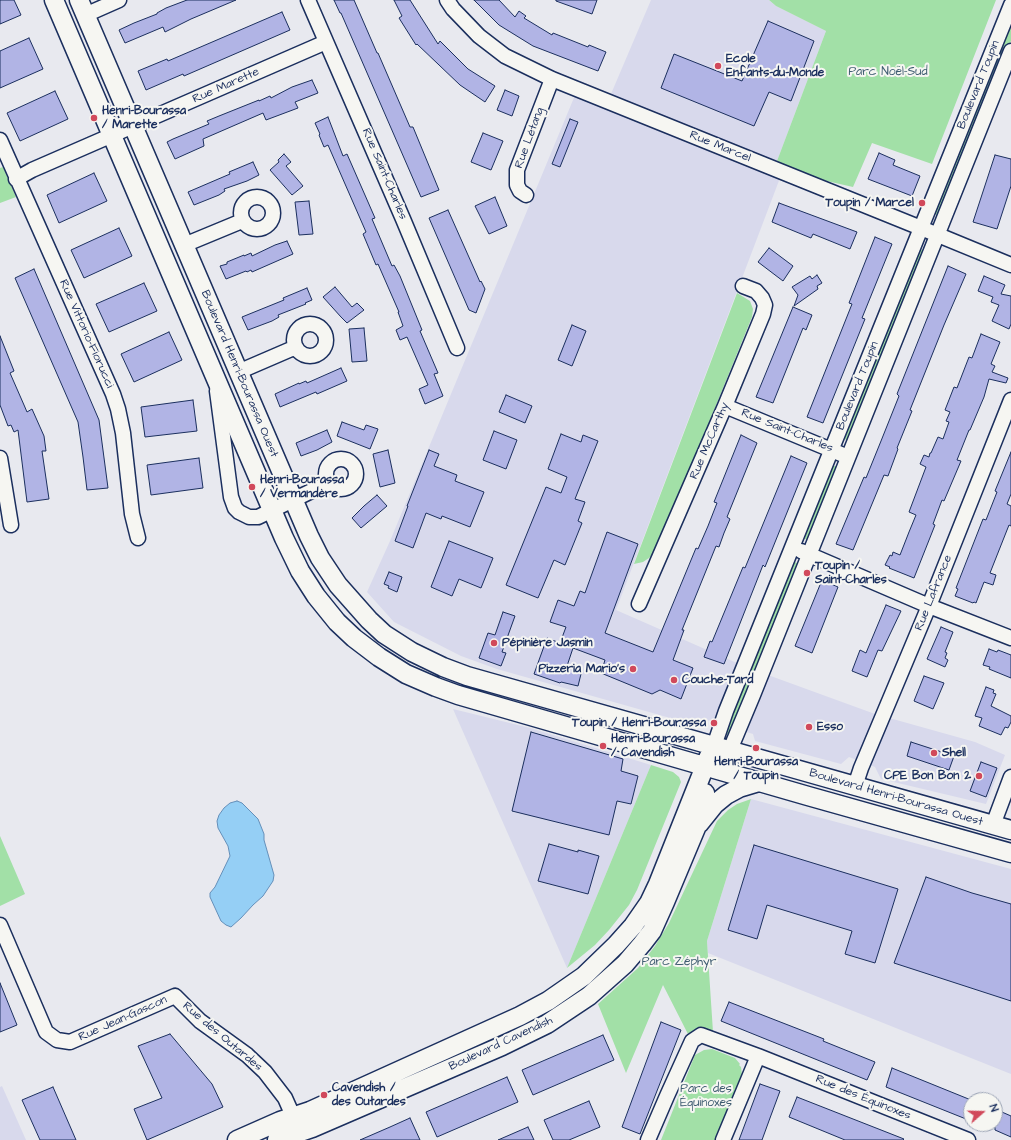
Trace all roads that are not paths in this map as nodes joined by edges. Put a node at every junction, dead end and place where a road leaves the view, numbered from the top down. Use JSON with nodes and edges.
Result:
{"nodes":[{"id":1,"x":54,"y":0,"type":"edge"},
{"id":2,"x":119,"y":0,"type":"edge"},
{"id":3,"x":308,"y":0,"type":"edge"},
{"id":4,"x":446,"y":0,"type":"edge"},
{"id":5,"x":1011,"y":5,"type":"edge"},
{"id":6,"x":82,"y":7,"type":"edge"},
{"id":7,"x":326,"y":42,"type":"junction"},
{"id":8,"x":1011,"y":51,"type":"edge"},
{"id":9,"x":552,"y":79,"type":"junction"},
{"id":10,"x":133,"y":126,"type":"junction"},
{"id":11,"x":111,"y":135,"type":"junction"},
{"id":12,"x":0,"y":140,"type":"edge"},
{"id":13,"x":16,"y":179,"type":"junction"},
{"id":14,"x":526,"y":195,"type":"dead end"},
{"id":15,"x":242,"y":221,"type":"dead end"},
{"id":16,"x":921,"y":228,"type":"junction"},
{"id":17,"x":937,"y":235,"type":"junction"},
{"id":18,"x":184,"y":245,"type":"junction"},
{"id":19,"x":1011,"y":265,"type":"edge"},
{"id":20,"x":743,"y":286,"type":"dead end"},
{"id":21,"x":296,"y":347,"type":"dead end"},
{"id":22,"x":457,"y":348,"type":"dead end"},
{"id":23,"x":238,"y":372,"type":"junction"},
{"id":24,"x":215,"y":376,"type":"junction"},
{"id":25,"x":1011,"y":400,"type":"edge"},
{"id":26,"x":725,"y":406,"type":"junction"},
{"id":27,"x":832,"y":450,"type":"junction"},
{"id":28,"x":848,"y":456,"type":"junction"},
{"id":29,"x":0,"y":458,"type":"edge"},
{"id":30,"x":328,"y":483,"type":"dead end"},
{"id":31,"x":294,"y":500,"type":"junction"},
{"id":32,"x":272,"y":511,"type":"junction"},
{"id":33,"x":11,"y":525,"type":"dead end"},
{"id":34,"x":138,"y":538,"type":"dead end"},
{"id":35,"x":793,"y":547,"type":"junction"},
{"id":36,"x":809,"y":554,"type":"junction"},
{"id":37,"x":639,"y":604,"type":"dead end"},
{"id":38,"x":929,"y":606,"type":"junction"},
{"id":39,"x":1011,"y":638,"type":"edge"},
{"id":40,"x":722,"y":748,"type":"junction"},
{"id":41,"x":713,"y":769,"type":"junction"},
{"id":42,"x":1011,"y":777,"type":"edge"},
{"id":43,"x":759,"y":782,"type":"junction"},
{"id":44,"x":855,"y":786,"type":"junction"},
{"id":45,"x":993,"y":825,"type":"junction"},
{"id":46,"x":696,"y":828,"type":"junction"},
{"id":47,"x":1011,"y":830,"type":"edge"},
{"id":48,"x":1011,"y":853,"type":"edge"},
{"id":49,"x":0,"y":925,"type":"edge"},
{"id":50,"x":175,"y":996,"type":"joint"},
{"id":51,"x":758,"y":1056,"type":"junction"},
{"id":52,"x":299,"y":1129,"type":"edge"},
{"id":53,"x":236,"y":1140,"type":"edge"},
{"id":54,"x":277,"y":1140,"type":"edge"},
{"id":55,"x":648,"y":1140,"type":"edge"},
{"id":56,"x":723,"y":1140,"type":"edge"},
{"id":57,"x":968,"y":1140,"type":"edge"}],
"edges":[{"from":1,"to":11,"type":"main road","name":"Boulevard Henri-Bourassa Ouest"},
{"from":2,"to":6,"type":"street"},
{"from":3,"to":7,"type":"street","name":"Rue Saint-Charles"},
{"from":4,"to":9,"type":"street","name":"Rue Marcel"},
{"from":5,"to":16,"type":"street","name":"Boulevard Toupin"},
{"from":6,"to":10,"type":"main road","name":"Boulevard Henri-Bourassa Ouest"},
{"from":7,"to":10,"type":"street","name":"Rue Marette"},
{"from":7,"to":22,"type":"street","name":"Rue Saint-Charles"},
{"from":8,"to":17,"type":"street","name":"Boulevard Toupin"},
{"from":9,"to":14,"type":"street","name":"Rue Létang"},
{"from":9,"to":16,"type":"street","name":"Rue Marcel"},
{"from":10,"to":11,"type":"street","name":"Rue Marette"},
{"from":10,"to":18,"type":"main road","name":"Boulevard Henri-Bourassa Ouest"},
{"from":11,"to":13,"type":"street","name":"Rue Marette"},
{"from":11,"to":24,"type":"main road","name":"Boulevard Henri-Bourassa Ouest"},
{"from":12,"to":13,"type":"street","name":"Rue Vittorio-Fiorucci"},
{"from":13,"to":34,"type":"street","name":"Rue Vittorio-Fiorucci"},
{"from":15,"to":18,"type":"street"},
{"from":16,"to":17,"type":"street","name":"Rue Marcel"},
{"from":16,"to":27,"type":"street","name":"Boulevard Toupin"},
{"from":17,"to":19,"type":"street","name":"Rue Marcel"},
{"from":17,"to":28,"type":"street","name":"Boulevard Toupin"},
{"from":18,"to":23,"type":"main road","name":"Boulevard Henri-Bourassa Ouest"},
{"from":20,"to":26,"type":"street","name":"Rue McCarthy"},
{"from":21,"to":23,"type":"street"},
{"from":23,"to":31,"type":"main road","name":"Boulevard Henri-Bourassa Ouest"},
{"from":24,"to":32,"type":"main road","name":"Boulevard Henri-Bourassa Ouest"},
{"from":24,"to":32,"type":"street","name":"Boulevard Henri-Bourassa Ouest"},
{"from":25,"to":38,"type":"street","name":"Rue Lafrance"},
{"from":26,"to":27,"type":"street","name":"Rue Saint-Charles"},
{"from":26,"to":37,"type":"street","name":"Rue McCarthy"},
{"from":27,"to":28,"type":"street","name":"Rue Saint-Charles"},
{"from":27,"to":35,"type":"street","name":"Boulevard Toupin"},
{"from":28,"to":36,"type":"street","name":"Boulevard Toupin"},
{"from":29,"to":33,"type":"street"},
{"from":30,"to":31,"type":"street"},
{"from":31,"to":32,"type":"street"},
{"from":31,"to":40,"type":"main road","name":"Boulevard Henri-Bourassa Ouest"},
{"from":32,"to":41,"type":"main road","name":"Boulevard Henri-Bourassa Ouest"},
{"from":35,"to":36,"type":"street"},
{"from":35,"to":40,"type":"street","name":"Boulevard Toupin"},
{"from":36,"to":38,"type":"street"},
{"from":36,"to":40,"type":"street","name":"Boulevard Toupin"},
{"from":38,"to":39,"type":"street"},
{"from":38,"to":44,"type":"street","name":"Rue Lafrance"},
{"from":40,"to":41,"type":"main road","name":"Boulevard Toupin"},
{"from":40,"to":44,"type":"main road","name":"Boulevard Henri-Bourassa Ouest"},
{"from":41,"to":43,"type":"main road","name":"Boulevard Henri-Bourassa Ouest"},
{"from":41,"to":46,"type":"main road","name":"Boulevard Cavendish"},
{"from":41,"to":52,"type":"main road","name":"Boulevard Cavendish"},
{"from":42,"to":45,"type":"street"},
{"from":43,"to":46,"type":"main road"},
{"from":43,"to":48,"type":"main road","name":"Boulevard Henri-Bourassa Ouest"},
{"from":44,"to":45,"type":"main road","name":"Boulevard Henri-Bourassa Ouest"},
{"from":45,"to":47,"type":"main road","name":"Boulevard Henri-Bourassa Ouest"},
{"from":46,"to":52,"type":"main road","name":"Boulevard Cavendish"},
{"from":49,"to":50,"type":"street","name":"Rue Jean-Gascon"},
{"from":50,"to":52,"type":"street","name":"Rue des Outardes"},
{"from":51,"to":55,"type":"street","name":"Rue des Équinoxes"},
{"from":51,"to":56,"type":"street"},
{"from":51,"to":57,"type":"street","name":"Rue des Équinoxes"},
{"from":52,"to":53,"type":"main road","name":"Boulevard Cavendish"},
{"from":52,"to":54,"type":"main road","name":"Boulevard Cavendish"}]}
